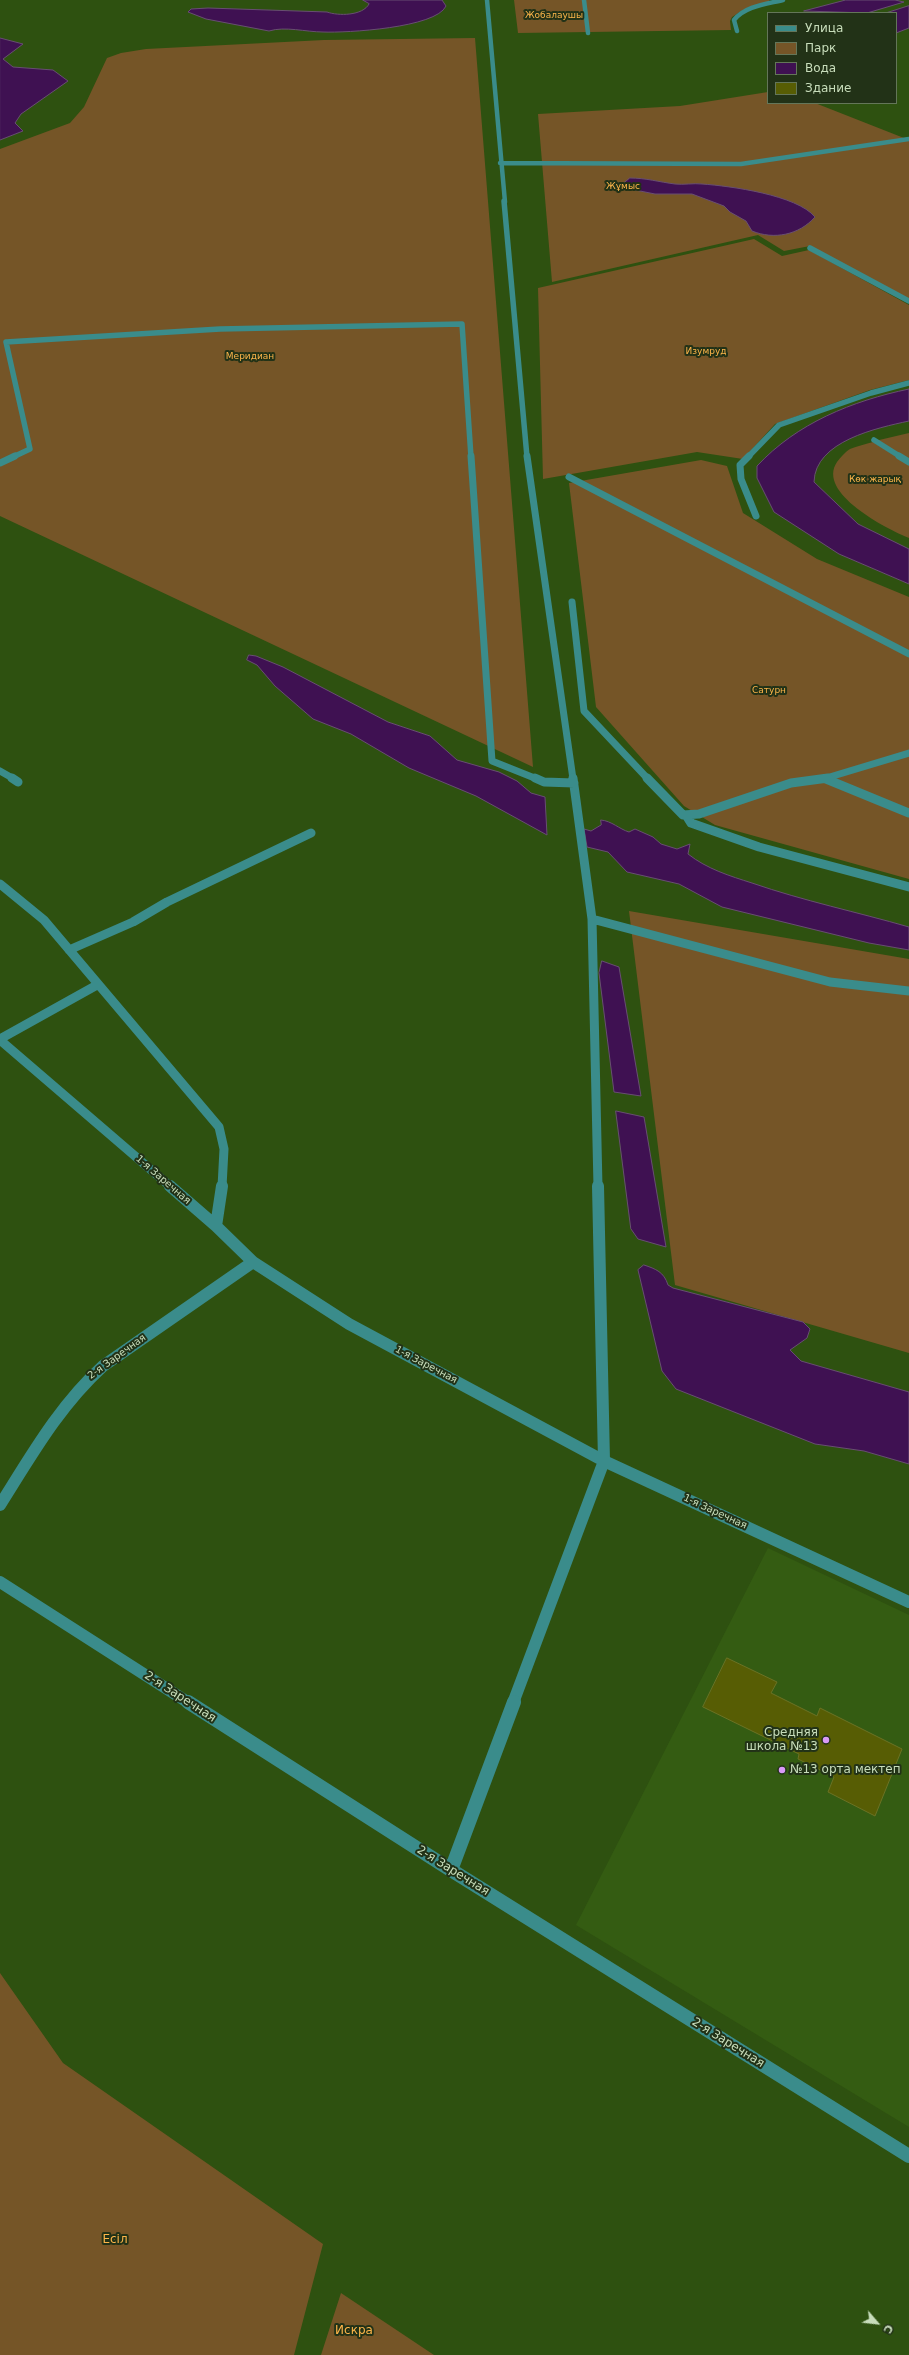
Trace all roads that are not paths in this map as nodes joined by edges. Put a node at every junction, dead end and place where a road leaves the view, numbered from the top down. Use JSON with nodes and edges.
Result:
{"nodes":[{"id":1,"x":487,"y":0,"type":"edge"},
{"id":2,"x":584,"y":0,"type":"edge"},
{"id":3,"x":783,"y":0,"type":"edge"},
{"id":4,"x":737,"y":30,"type":"dead end"},
{"id":5,"x":588,"y":33,"type":"dead end"},
{"id":6,"x":909,"y":138,"type":"edge"},
{"id":7,"x":500,"y":163,"type":"junction"},
{"id":8,"x":810,"y":248,"type":"dead end"},
{"id":9,"x":909,"y":301,"type":"edge"},
{"id":10,"x":909,"y":383,"type":"edge"},
{"id":11,"x":874,"y":440,"type":"dead end"},
{"id":12,"x":909,"y":462,"type":"edge"},
{"id":13,"x":0,"y":463,"type":"edge"},
{"id":14,"x":569,"y":477,"type":"dead end"},
{"id":15,"x":756,"y":516,"type":"dead end"},
{"id":16,"x":572,"y":602,"type":"dead end"},
{"id":17,"x":909,"y":654,"type":"edge"},
{"id":18,"x":909,"y":753,"type":"edge"},
{"id":19,"x":0,"y":772,"type":"edge"},
{"id":20,"x":826,"y":779,"type":"junction"},
{"id":21,"x":18,"y":782,"type":"dead end"},
{"id":22,"x":574,"y":783,"type":"junction"},
{"id":23,"x":909,"y":814,"type":"edge"},
{"id":24,"x":686,"y":815,"type":"junction"},
{"id":25,"x":311,"y":833,"type":"dead end"},
{"id":26,"x":0,"y":884,"type":"edge"},
{"id":27,"x":909,"y":887,"type":"edge"},
{"id":28,"x":592,"y":919,"type":"junction"},
{"id":29,"x":69,"y":950,"type":"junction"},
{"id":30,"x":97,"y":984,"type":"junction"},
{"id":31,"x":909,"y":991,"type":"edge"},
{"id":32,"x":0,"y":1040,"type":"edge"},
{"id":33,"x":216,"y":1226,"type":"junction"},
{"id":34,"x":253,"y":1262,"type":"junction"},
{"id":35,"x":604,"y":1461,"type":"junction"},
{"id":36,"x":0,"y":1505,"type":"edge"},
{"id":37,"x":0,"y":1582,"type":"edge"},
{"id":38,"x":909,"y":1602,"type":"edge"},
{"id":39,"x":451,"y":1870,"type":"junction"},
{"id":40,"x":909,"y":2156,"type":"edge"}],
"edges":[{"from":1,"to":7,"type":"street"},
{"from":2,"to":5,"type":"street"},
{"from":3,"to":4,"type":"street"},
{"from":6,"to":7,"type":"street"},
{"from":7,"to":22,"type":"street"},
{"from":8,"to":9,"type":"street"},
{"from":10,"to":15,"type":"street"},
{"from":11,"to":12,"type":"street"},
{"from":13,"to":22,"type":"street"},
{"from":14,"to":17,"type":"street"},
{"from":16,"to":24,"type":"street"},
{"from":18,"to":20,"type":"street"},
{"from":19,"to":21,"type":"street"},
{"from":20,"to":23,"type":"street"},
{"from":20,"to":24,"type":"street"},
{"from":22,"to":28,"type":"street"},
{"from":24,"to":27,"type":"street"},
{"from":25,"to":29,"type":"street"},
{"from":26,"to":29,"type":"street"},
{"from":28,"to":31,"type":"street"},
{"from":28,"to":35,"type":"street"},
{"from":29,"to":30,"type":"street"},
{"from":30,"to":32,"type":"street"},
{"from":30,"to":33,"type":"street"},
{"from":32,"to":33,"type":"street","name":"1-я Заречная"},
{"from":33,"to":34,"type":"street","name":"1-я Заречная"},
{"from":34,"to":35,"type":"street","name":"1-я Заречная"},
{"from":34,"to":36,"type":"street","name":"2-я Заречная"},
{"from":35,"to":38,"type":"street","name":"1-я Заречная"},
{"from":35,"to":39,"type":"street"},
{"from":37,"to":39,"type":"street","name":"2-я Заречная"},
{"from":39,"to":40,"type":"street","name":"2-я Заречная"}]}
